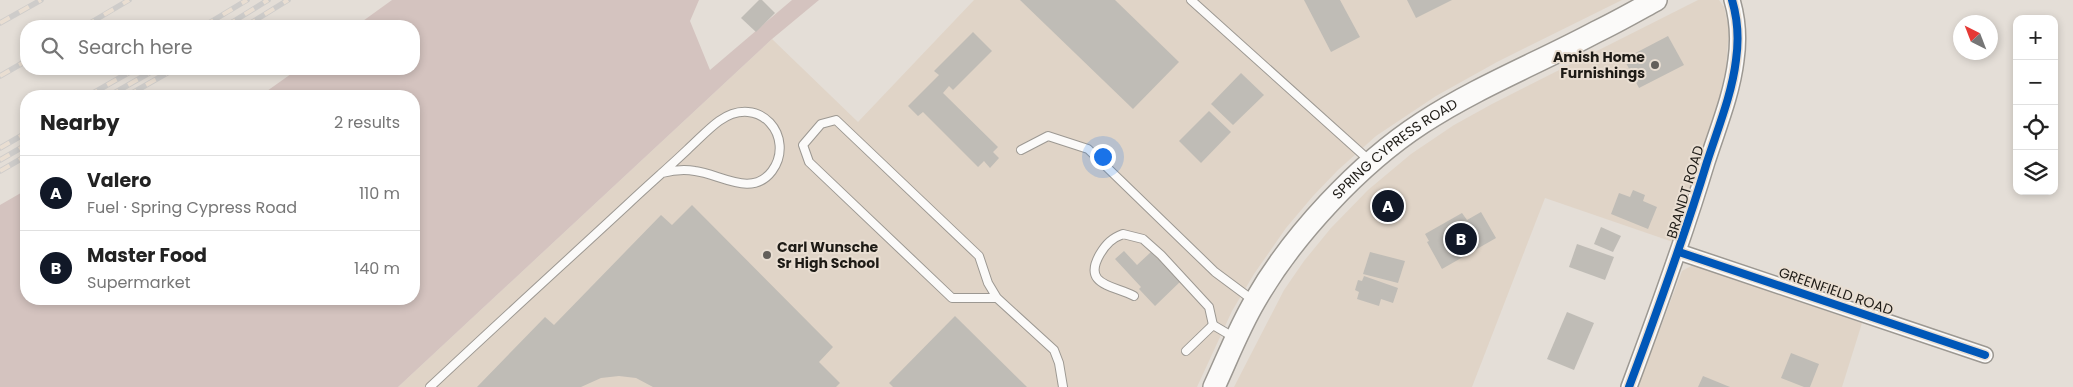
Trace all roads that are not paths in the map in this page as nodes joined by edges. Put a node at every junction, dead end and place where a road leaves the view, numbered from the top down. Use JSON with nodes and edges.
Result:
{"nodes":[{"id":1,"x":1191,"y":0,"type":"edge"},
{"id":2,"x":1656,"y":0,"type":"edge"},
{"id":3,"x":1732,"y":0,"type":"edge"},
{"id":4,"x":1021,"y":150,"type":"dead end"},
{"id":5,"x":1371,"y":162,"type":"junction"},
{"id":6,"x":662,"y":173,"type":"junction"},
{"id":7,"x":1679,"y":252,"type":"junction"},
{"id":8,"x":1134,"y":296,"type":"dead end"},
{"id":9,"x":997,"y":298,"type":"junction"},
{"id":10,"x":1254,"y":302,"type":"junction"},
{"id":11,"x":1213,"y":325,"type":"junction"},
{"id":12,"x":1237,"y":339,"type":"junction"},
{"id":13,"x":1186,"y":351,"type":"dead end"},
{"id":14,"x":1985,"y":355,"type":"dead end"},
{"id":15,"x":430,"y":387,"type":"edge"},
{"id":16,"x":1063,"y":387,"type":"edge"},
{"id":17,"x":1214,"y":387,"type":"edge"},
{"id":18,"x":1629,"y":387,"type":"edge"}],
"edges":[{"from":1,"to":5,"type":"lane"},
{"from":2,"to":5,"type":"main road","name":"SPRING CYPRESS ROAD"},
{"from":3,"to":7,"type":"street","name":"BRANDT ROAD"},
{"from":4,"to":10,"type":"lane"},
{"from":5,"to":10,"type":"main road","name":"SPRING CYPRESS ROAD"},
{"from":6,"to":6,"type":"lane"},
{"from":6,"to":15,"type":"lane"},
{"from":7,"to":14,"type":"street","name":"GREENFIELD ROAD"},
{"from":7,"to":18,"type":"street","name":"BRANDT ROAD"},
{"from":8,"to":11,"type":"lane"},
{"from":9,"to":9,"type":"lane"},
{"from":9,"to":16,"type":"lane"},
{"from":10,"to":12,"type":"main road","name":"SPRING CYPRESS ROAD"},
{"from":11,"to":12,"type":"lane"},
{"from":11,"to":13,"type":"lane"},
{"from":12,"to":17,"type":"main road","name":"SPRING CYPRESS ROAD"}]}
